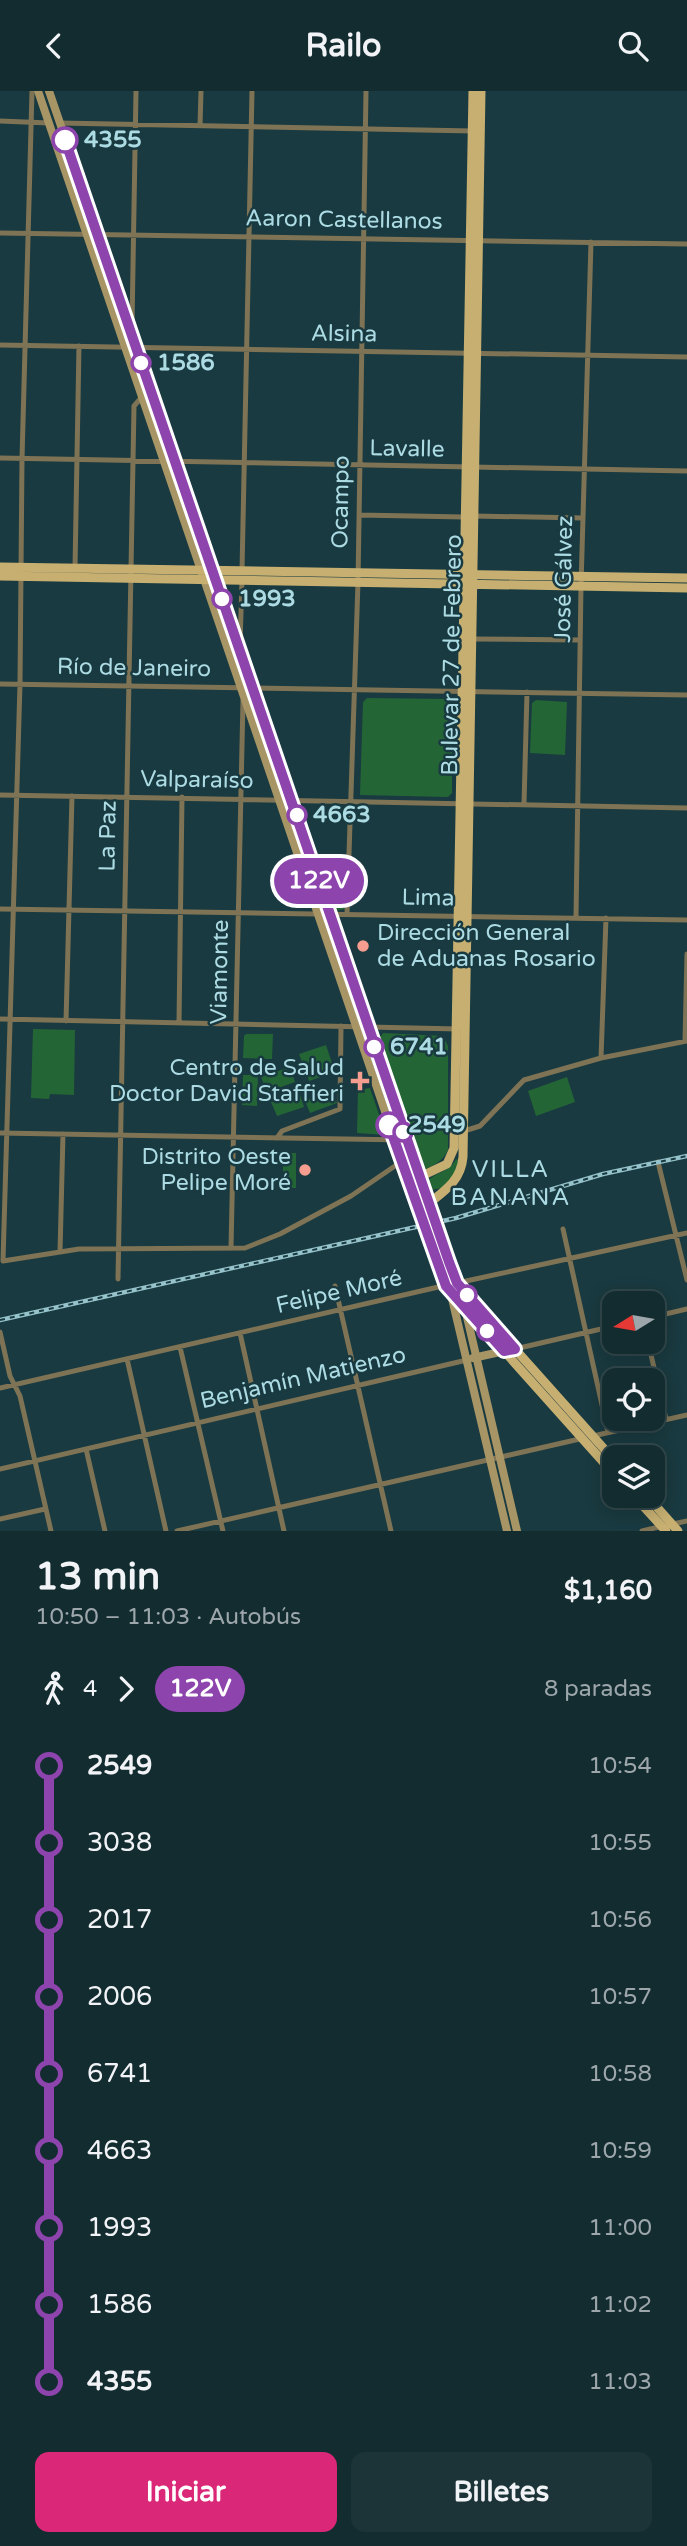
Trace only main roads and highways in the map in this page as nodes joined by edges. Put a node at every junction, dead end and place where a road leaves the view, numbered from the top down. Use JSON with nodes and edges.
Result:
{"nodes":[{"id":1,"x":38,"y":91,"type":"edge"},
{"id":2,"x":49,"y":91,"type":"edge"},
{"id":3,"x":473,"y":91,"type":"edge"},
{"id":4,"x":481,"y":91,"type":"edge"},
{"id":5,"x":476,"y":131,"type":"junction"},
{"id":6,"x":0,"y":567,"type":"edge"},
{"id":7,"x":21,"y":572,"type":"junction"},
{"id":8,"x":131,"y":573,"type":"junction"},
{"id":9,"x":202,"y":575,"type":"junction"},
{"id":10,"x":214,"y":575,"type":"junction"},
{"id":11,"x":0,"y":576,"type":"edge"},
{"id":12,"x":687,"y":578,"type":"edge"},
{"id":13,"x":468,"y":580,"type":"junction"},
{"id":14,"x":581,"y":582,"type":"junction"},
{"id":15,"x":687,"y":588,"type":"edge"},
{"id":16,"x":419,"y":1178,"type":"junction"},
{"id":17,"x":409,"y":1182,"type":"junction"},
{"id":18,"x":428,"y":1204,"type":"junction"},
{"id":19,"x":453,"y":1286,"type":"junction"},
{"id":20,"x":465,"y":1307,"type":"junction"},
{"id":21,"x":515,"y":1349,"type":"junction"},
{"id":22,"x":504,"y":1351,"type":"junction"},
{"id":23,"x":477,"y":1357,"type":"junction"},
{"id":24,"x":467,"y":1360,"type":"junction"},
{"id":25,"x":602,"y":1446,"type":"edge"},
{"id":26,"x":602,"y":1460,"type":"edge"},
{"id":27,"x":647,"y":1508,"type":"edge"},
{"id":28,"x":655,"y":1508,"type":"edge"},
{"id":29,"x":669,"y":1528,"type":"edge"},
{"id":30,"x":507,"y":1531,"type":"edge"},
{"id":31,"x":517,"y":1531,"type":"edge"}],
"edges":[{"from":1,"to":9,"type":"main road"},
{"from":2,"to":10,"type":"main road"},
{"from":3,"to":5,"type":"main road","name":"Bulevar 27 de Febrero"},
{"from":4,"to":5,"type":"main road","name":"Bulevar 27 de Febrero"},
{"from":5,"to":13,"type":"main road","name":"Bulevar 27 de Febrero"},
{"from":6,"to":7,"type":"main road"},
{"from":7,"to":8,"type":"main road"},
{"from":7,"to":8,"type":"main road"},
{"from":7,"to":11,"type":"main road"},
{"from":8,"to":9,"type":"main road"},
{"from":9,"to":10,"type":"main road"},
{"from":9,"to":17,"type":"main road"},
{"from":10,"to":13,"type":"main road"},
{"from":10,"to":16,"type":"main road"},
{"from":12,"to":14,"type":"main road"},
{"from":13,"to":14,"type":"main road"},
{"from":13,"to":16,"type":"main road","name":"Bulevar 27 de Febrero"},
{"from":13,"to":18,"type":"main road","name":"Bulevar 27 de Febrero"},
{"from":14,"to":15,"type":"main road"},
{"from":16,"to":17,"type":"main road","name":"Bulevar 27 de Febrero"},
{"from":16,"to":18,"type":"main road"},
{"from":17,"to":19,"type":"main road"},
{"from":18,"to":19,"type":"main road"},
{"from":19,"to":20,"type":"main road"},
{"from":19,"to":21,"type":"main road"},
{"from":19,"to":24,"type":"main road"},
{"from":20,"to":22,"type":"main road"},
{"from":20,"to":23,"type":"main road"},
{"from":21,"to":22,"type":"main road","name":"Benjamín Matienzo"},
{"from":21,"to":25,"type":"main road"},
{"from":22,"to":23,"type":"main road","name":"Benjamín Matienzo"},
{"from":22,"to":26,"type":"main road"},
{"from":23,"to":24,"type":"main road","name":"Benjamín Matienzo"},
{"from":23,"to":31,"type":"main road"},
{"from":24,"to":30,"type":"main road"},
{"from":27,"to":29,"type":"main road"},
{"from":28,"to":29,"type":"main road"}]}
